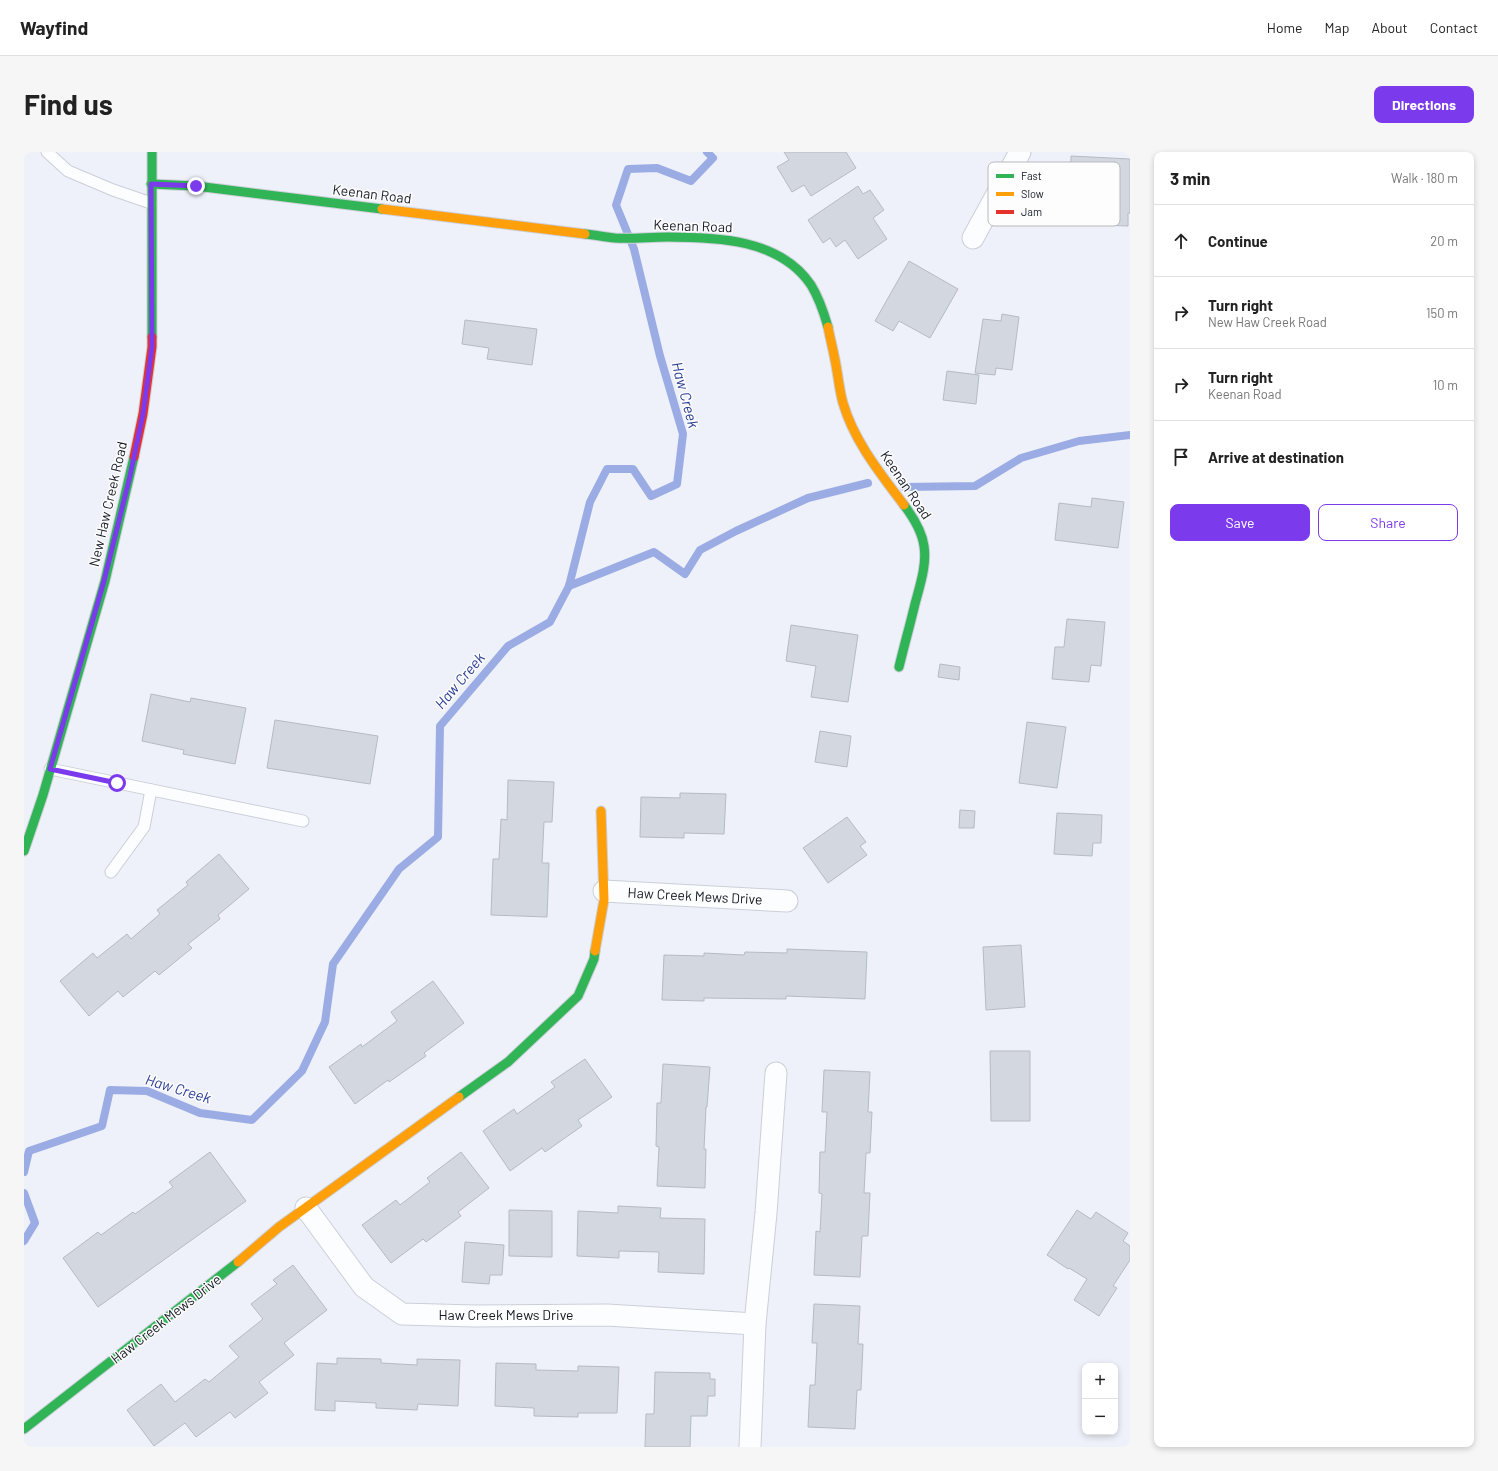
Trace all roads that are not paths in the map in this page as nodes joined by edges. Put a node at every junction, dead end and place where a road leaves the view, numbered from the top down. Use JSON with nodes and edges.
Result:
{"nodes":[{"id":1,"x":47,"y":152,"type":"edge"},
{"id":2,"x":152,"y":152,"type":"edge"},
{"id":3,"x":1020,"y":152,"type":"edge"},
{"id":4,"x":1015,"y":162,"type":"edge"},
{"id":5,"x":151,"y":184,"type":"junction"},
{"id":6,"x":151,"y":203,"type":"junction"},
{"id":7,"x":988,"y":211,"type":"edge"},
{"id":8,"x":973,"y":238,"type":"dead end"},
{"id":9,"x":899,"y":666,"type":"dead end"},
{"id":10,"x":50,"y":769,"type":"junction"},
{"id":11,"x":151,"y":790,"type":"junction"},
{"id":12,"x":601,"y":812,"type":"dead end"},
{"id":13,"x":302,"y":822,"type":"dead end"},
{"id":14,"x":24,"y":851,"type":"edge"},
{"id":15,"x":111,"y":872,"type":"dead end"},
{"id":16,"x":604,"y":891,"type":"junction"},
{"id":17,"x":787,"y":901,"type":"dead end"},
{"id":18,"x":776,"y":1073,"type":"dead end"},
{"id":19,"x":306,"y":1208,"type":"junction"},
{"id":20,"x":755,"y":1324,"type":"junction"},
{"id":21,"x":24,"y":1430,"type":"edge"},
{"id":22,"x":750,"y":1447,"type":"edge"}],
"edges":[{"from":1,"to":6,"type":"lane"},
{"from":2,"to":5,"type":"street","name":"New Haw Creek Road"},
{"from":3,"to":4,"type":"street"},
{"from":5,"to":6,"type":"street","name":"New Haw Creek Road"},
{"from":5,"to":9,"type":"street","name":"Keenan Road"},
{"from":6,"to":10,"type":"street","name":"New Haw Creek Road"},
{"from":7,"to":8,"type":"street"},
{"from":10,"to":11,"type":"lane"},
{"from":10,"to":14,"type":"street","name":"New Haw Creek Road"},
{"from":11,"to":13,"type":"lane"},
{"from":11,"to":15,"type":"lane"},
{"from":12,"to":16,"type":"street","name":"Haw Creek Mews Drive"},
{"from":16,"to":17,"type":"street","name":"Haw Creek Mews Drive"},
{"from":16,"to":19,"type":"street","name":"Haw Creek Mews Drive"},
{"from":18,"to":20,"type":"street"},
{"from":19,"to":20,"type":"street","name":"Haw Creek Mews Drive"},
{"from":19,"to":21,"type":"street","name":"Haw Creek Mews Drive"},
{"from":20,"to":22,"type":"street"}]}
